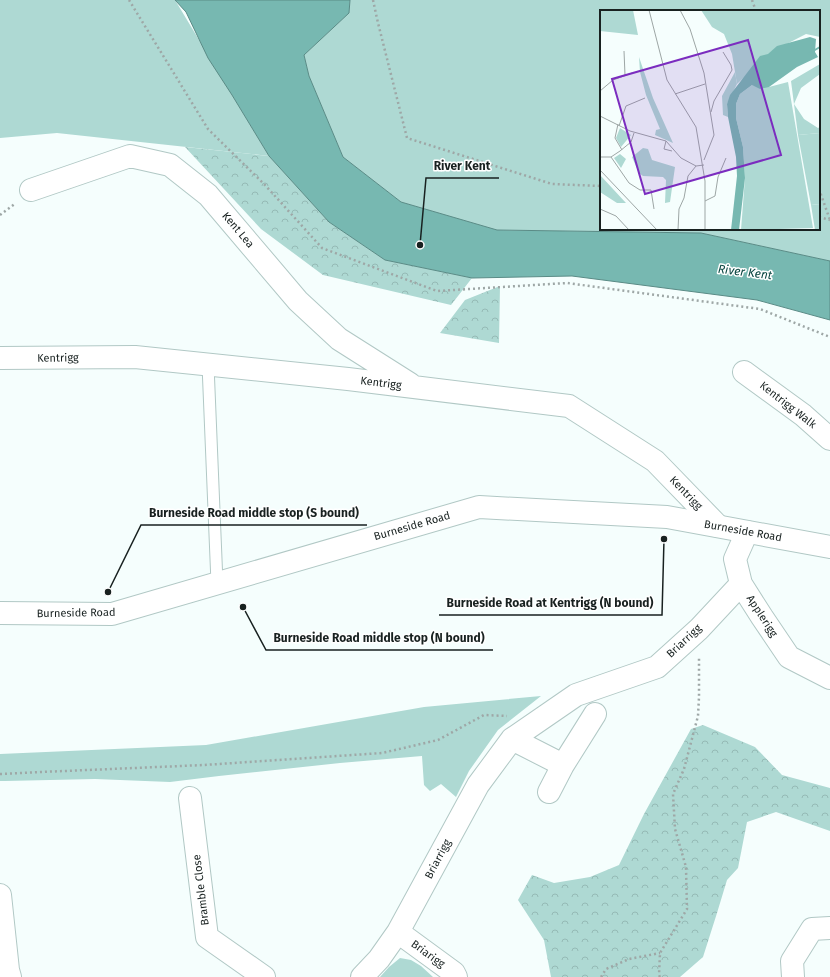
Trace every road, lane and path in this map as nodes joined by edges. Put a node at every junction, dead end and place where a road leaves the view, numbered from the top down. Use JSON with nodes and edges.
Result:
{"nodes":[{"id":1,"x":129,"y":0,"type":"edge"},
{"id":2,"x":373,"y":0,"type":"edge"},
{"id":3,"x":752,"y":0,"type":"edge"},
{"id":4,"x":756,"y":10,"type":"edge"},
{"id":5,"x":600,"y":186,"type":"edge"},
{"id":6,"x":31,"y":190,"type":"dead end"},
{"id":7,"x":820,"y":192,"type":"edge"},
{"id":8,"x":820,"y":217,"type":"edge"},
{"id":9,"x":830,"y":220,"type":"edge"},
{"id":10,"x":830,"y":336,"type":"edge"},
{"id":11,"x":0,"y":358,"type":"edge"},
{"id":12,"x":208,"y":365,"type":"junction"},
{"id":13,"x":744,"y":372,"type":"dead end"},
{"id":14,"x":415,"y":388,"type":"junction"},
{"id":15,"x":830,"y":439,"type":"edge"},
{"id":16,"x":718,"y":526,"type":"junction"},
{"id":17,"x":747,"y":532,"type":"junction"},
{"id":18,"x":830,"y":547,"type":"edge"},
{"id":19,"x":217,"y":583,"type":"junction"},
{"id":20,"x":741,"y":584,"type":"junction"},
{"id":21,"x":0,"y":613,"type":"edge"},
{"id":22,"x":699,"y":628,"type":"junction"},
{"id":23,"x":830,"y":678,"type":"edge"},
{"id":24,"x":595,"y":714,"type":"dead end"},
{"id":25,"x":544,"y":717,"type":"junction"},
{"id":26,"x":512,"y":739,"type":"junction"},
{"id":27,"x":563,"y":765,"type":"junction"},
{"id":28,"x":0,"y":774,"type":"edge"},
{"id":29,"x":549,"y":792,"type":"dead end"},
{"id":30,"x":190,"y":798,"type":"dead end"},
{"id":31,"x":0,"y":895,"type":"edge"},
{"id":32,"x":830,"y":928,"type":"edge"},
{"id":33,"x":398,"y":932,"type":"junction"},
{"id":34,"x":660,"y":953,"type":"junction"},
{"id":35,"x":10,"y":977,"type":"edge"},
{"id":36,"x":264,"y":977,"type":"edge"},
{"id":37,"x":362,"y":977,"type":"edge"},
{"id":38,"x":456,"y":977,"type":"edge"},
{"id":39,"x":601,"y":977,"type":"edge"},
{"id":40,"x":660,"y":977,"type":"edge"},
{"id":41,"x":793,"y":977,"type":"edge"}],
"edges":[{"from":1,"to":10,"type":"path"},
{"from":2,"to":5,"type":"path"},
{"from":3,"to":4,"type":"path"},
{"from":6,"to":14,"type":"street","name":"Kent Lea"},
{"from":7,"to":9,"type":"path"},
{"from":8,"to":9,"type":"path"},
{"from":11,"to":12,"type":"street","name":"Kentrigg"},
{"from":12,"to":14,"type":"street","name":"Kentrigg"},
{"from":12,"to":19,"type":"lane"},
{"from":13,"to":15,"type":"street","name":"Kentrigg Walk"},
{"from":14,"to":16,"type":"street","name":"Kentrigg"},
{"from":16,"to":17,"type":"street","name":"Burneside Road"},
{"from":16,"to":19,"type":"street","name":"Burneside Road"},
{"from":17,"to":18,"type":"street","name":"Burneside Road"},
{"from":17,"to":20,"type":"street","name":"Applerigg"},
{"from":19,"to":21,"type":"street","name":"Burneside Road"},
{"from":20,"to":22,"type":"street","name":"Briarrigg"},
{"from":20,"to":23,"type":"street","name":"Applerigg"},
{"from":22,"to":25,"type":"street","name":"Briarrigg"},
{"from":22,"to":34,"type":"path"},
{"from":24,"to":27,"type":"street"},
{"from":25,"to":26,"type":"street","name":"Briarrigg"},
{"from":25,"to":28,"type":"path"},
{"from":26,"to":27,"type":"street"},
{"from":26,"to":33,"type":"street","name":"Briarrigg"},
{"from":27,"to":29,"type":"street"},
{"from":30,"to":36,"type":"street","name":"Bramble Close"},
{"from":31,"to":35,"type":"street"},
{"from":32,"to":41,"type":"street"},
{"from":33,"to":37,"type":"street","name":"Briarrigg"},
{"from":33,"to":38,"type":"street","name":"Briarigg"},
{"from":34,"to":39,"type":"path"},
{"from":34,"to":40,"type":"path"}]}
